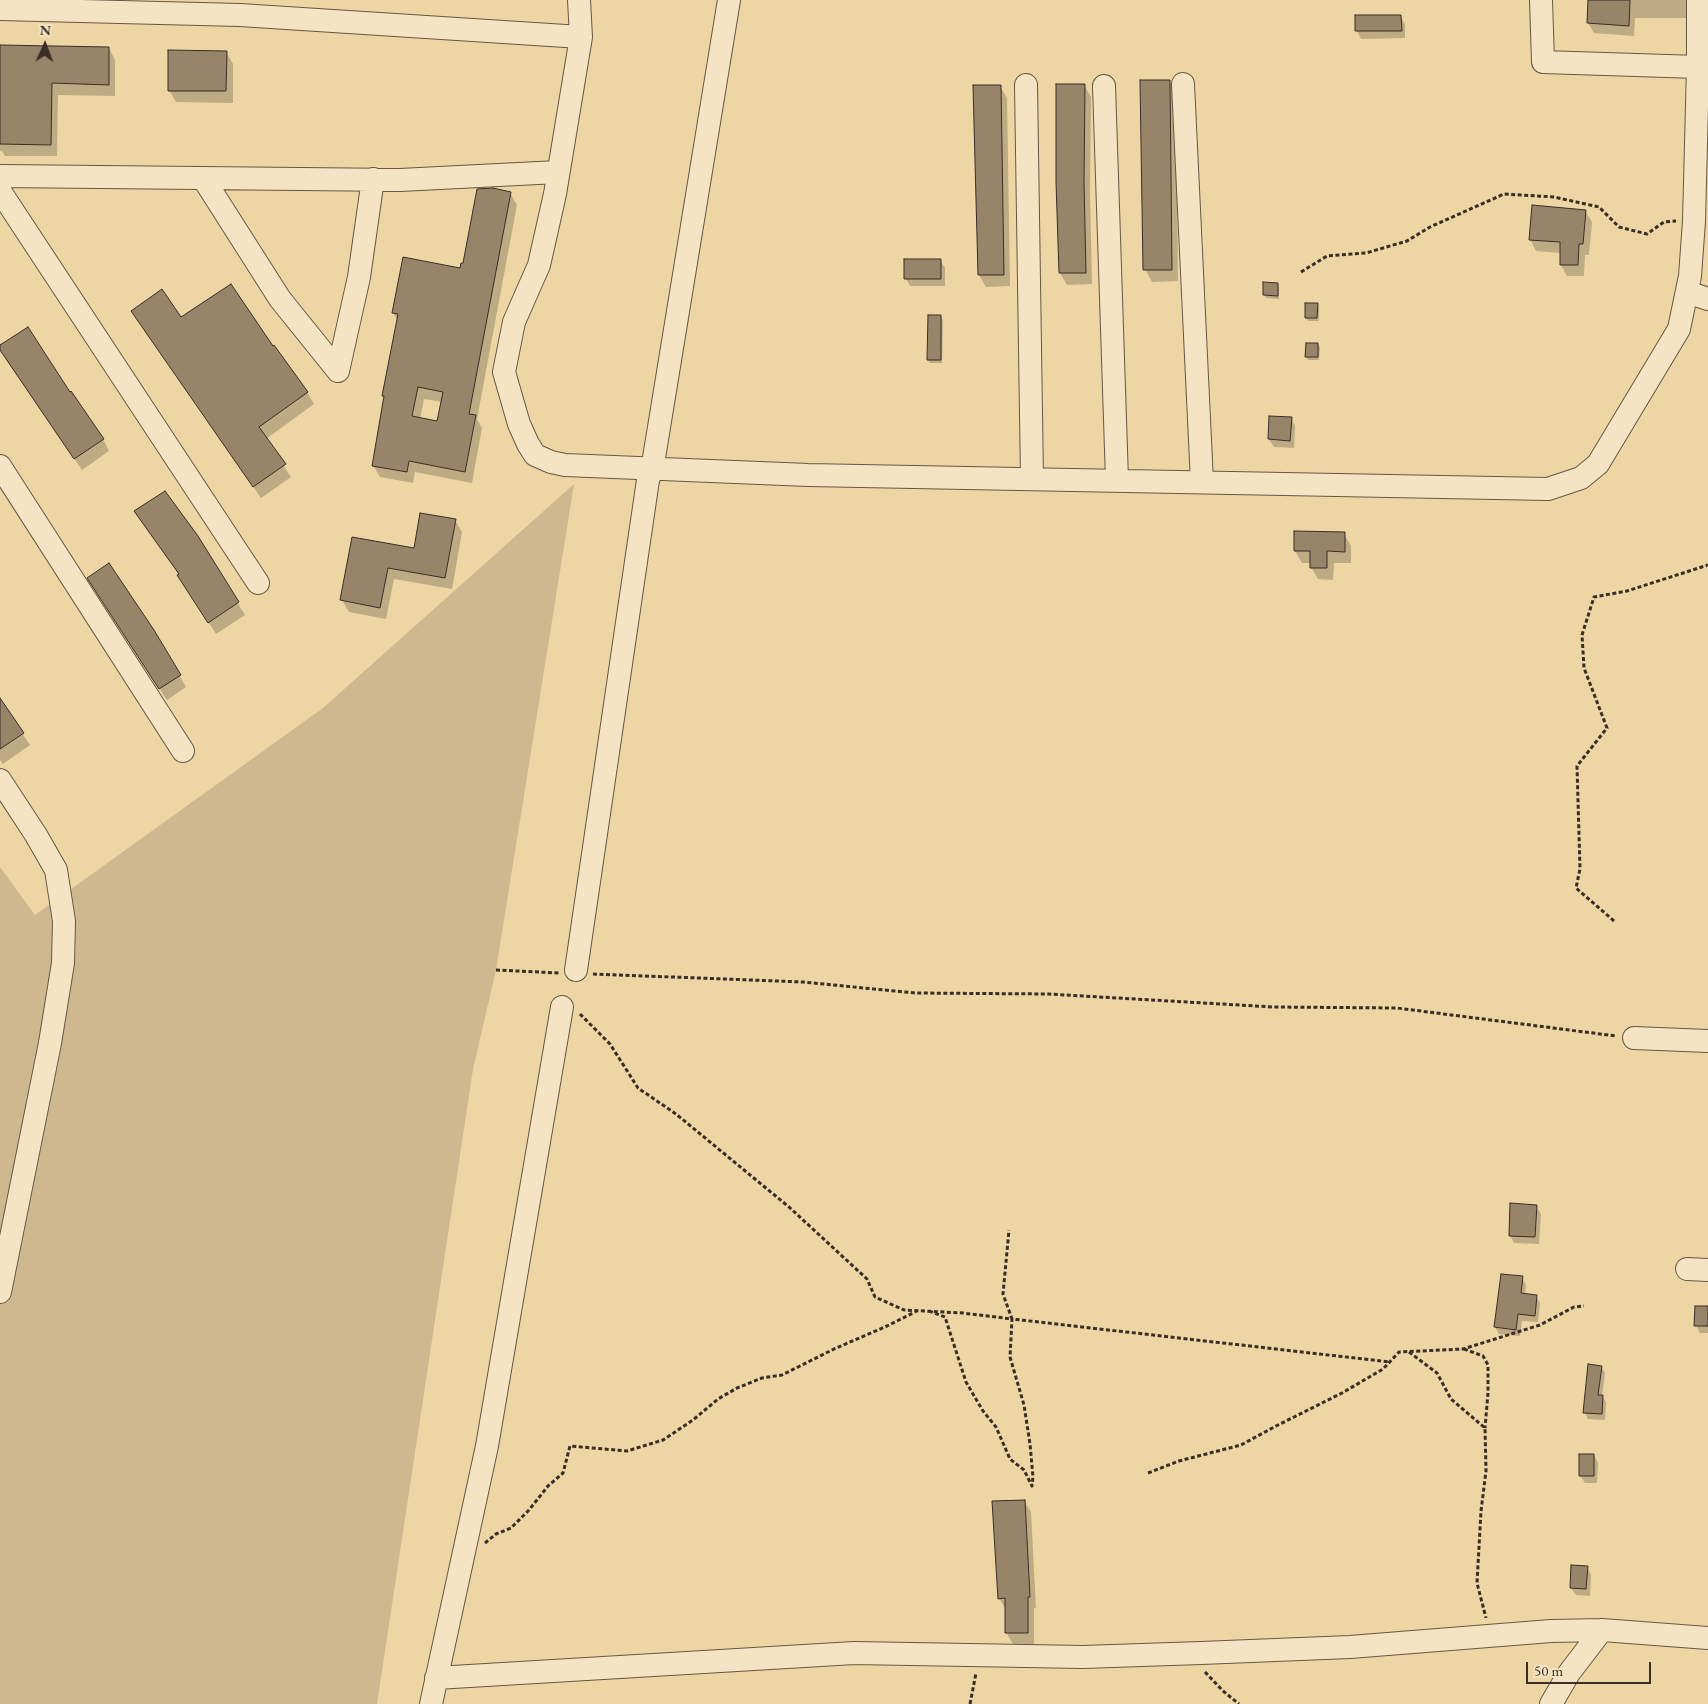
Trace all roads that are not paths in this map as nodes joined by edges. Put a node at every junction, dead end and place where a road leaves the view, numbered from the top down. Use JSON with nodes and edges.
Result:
{"nodes":[{"id":1,"x":579,"y":0,"type":"edge"},
{"id":2,"x":729,"y":0,"type":"edge"},
{"id":3,"x":1541,"y":0,"type":"edge"},
{"id":4,"x":1698,"y":0,"type":"edge"},
{"id":5,"x":0,"y":9,"type":"edge"},
{"id":6,"x":581,"y":37,"type":"junction"},
{"id":7,"x":1703,"y":70,"type":"edge"},
{"id":8,"x":1183,"y":84,"type":"dead end"},
{"id":9,"x":1026,"y":85,"type":"dead end"},
{"id":10,"x":1104,"y":86,"type":"dead end"},
{"id":11,"x":558,"y":172,"type":"junction"},
{"id":12,"x":0,"y":176,"type":"edge"},
{"id":13,"x":203,"y":178,"type":"junction"},
{"id":14,"x":373,"y":179,"type":"junction"},
{"id":15,"x":0,"y":191,"type":"edge"},
{"id":16,"x":1687,"y":292,"type":"junction"},
{"id":17,"x":1708,"y":299,"type":"edge"},
{"id":18,"x":0,"y":466,"type":"edge"},
{"id":19,"x":652,"y":470,"type":"junction"},
{"id":20,"x":1032,"y":479,"type":"junction"},
{"id":21,"x":1117,"y":480,"type":"junction"},
{"id":22,"x":1202,"y":482,"type":"junction"},
{"id":23,"x":258,"y":583,"type":"dead end"},
{"id":24,"x":183,"y":751,"type":"dead end"},
{"id":25,"x":0,"y":780,"type":"edge"},
{"id":26,"x":575,"y":972,"type":"road end"},
{"id":27,"x":562,"y":1007,"type":"road end"},
{"id":28,"x":1634,"y":1038,"type":"road end"},
{"id":29,"x":1708,"y":1041,"type":"edge"},
{"id":30,"x":0,"y":1292,"type":"edge"},
{"id":31,"x":1602,"y":1630,"type":"junction"},
{"id":32,"x":1708,"y":1638,"type":"edge"},
{"id":33,"x":436,"y":1678,"type":"junction"},
{"id":34,"x":431,"y":1704,"type":"edge"},
{"id":35,"x":1551,"y":1704,"type":"edge"}],
"edges":[{"from":1,"to":6,"type":"street"},
{"from":2,"to":19,"type":"street"},
{"from":3,"to":7,"type":"street"},
{"from":4,"to":7,"type":"street"},
{"from":5,"to":6,"type":"street"},
{"from":6,"to":11,"type":"street"},
{"from":7,"to":16,"type":"street"},
{"from":8,"to":22,"type":"street"},
{"from":9,"to":20,"type":"street"},
{"from":10,"to":21,"type":"street"},
{"from":11,"to":14,"type":"street"},
{"from":11,"to":19,"type":"street"},
{"from":12,"to":13,"type":"street"},
{"from":13,"to":14,"type":"street"},
{"from":13,"to":14,"type":"street"},
{"from":15,"to":23,"type":"street"},
{"from":16,"to":17,"type":"street"},
{"from":16,"to":22,"type":"street"},
{"from":18,"to":24,"type":"street"},
{"from":19,"to":20,"type":"street"},
{"from":19,"to":26,"type":"street"},
{"from":20,"to":21,"type":"street"},
{"from":21,"to":22,"type":"street"},
{"from":25,"to":30,"type":"street"},
{"from":27,"to":33,"type":"street"},
{"from":28,"to":29,"type":"street"},
{"from":31,"to":32,"type":"street"},
{"from":31,"to":33,"type":"street"},
{"from":31,"to":35,"type":"street"},
{"from":33,"to":34,"type":"street"}]}
